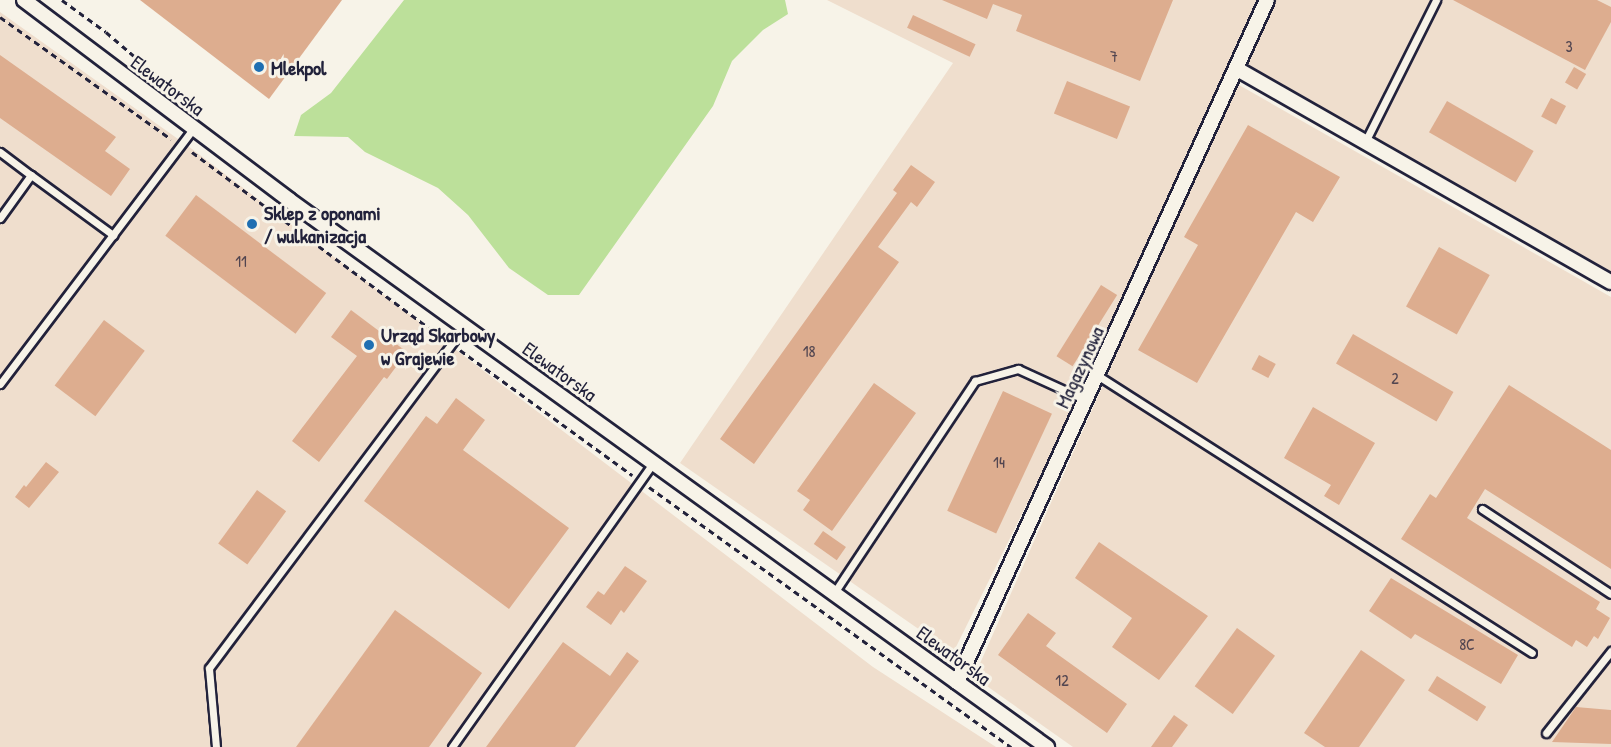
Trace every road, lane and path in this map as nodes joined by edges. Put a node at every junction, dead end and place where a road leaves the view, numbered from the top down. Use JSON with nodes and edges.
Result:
{"nodes":[{"id":1,"x":24,"y":0,"type":"edge"},
{"id":2,"x":62,"y":0,"type":"edge"},
{"id":3,"x":1267,"y":0,"type":"edge"},
{"id":4,"x":1436,"y":0,"type":"edge"},
{"id":5,"x":0,"y":17,"type":"edge"},
{"id":6,"x":1238,"y":69,"type":"junction"},
{"id":7,"x":185,"y":99,"type":"dead end"},
{"id":8,"x":193,"y":129,"type":"junction"},
{"id":9,"x":1365,"y":142,"type":"junction"},
{"id":10,"x":182,"y":145,"type":"junction"},
{"id":11,"x":0,"y":152,"type":"edge"},
{"id":12,"x":31,"y":175,"type":"junction"},
{"id":13,"x":0,"y":218,"type":"edge"},
{"id":14,"x":113,"y":235,"type":"junction"},
{"id":15,"x":1611,"y":282,"type":"edge"},
{"id":16,"x":465,"y":326,"type":"junction"},
{"id":17,"x":451,"y":344,"type":"junction"},
{"id":18,"x":1097,"y":375,"type":"junction"},
{"id":19,"x":0,"y":384,"type":"edge"},
{"id":20,"x":1086,"y":400,"type":"junction"},
{"id":21,"x":654,"y":462,"type":"junction"},
{"id":22,"x":640,"y":480,"type":"junction"},
{"id":23,"x":1482,"y":509,"type":"dead end"},
{"id":24,"x":834,"y":593,"type":"junction"},
{"id":25,"x":1611,"y":594,"type":"edge"},
{"id":26,"x":1611,"y":651,"type":"edge"},
{"id":27,"x":1532,"y":653,"type":"dead end"},
{"id":28,"x":957,"y":682,"type":"junction"},
{"id":29,"x":1546,"y":733,"type":"dead end"},
{"id":30,"x":216,"y":747,"type":"edge"},
{"id":31,"x":452,"y":747,"type":"edge"},
{"id":32,"x":1011,"y":747,"type":"edge"},
{"id":33,"x":1047,"y":747,"type":"edge"}],
"edges":[{"from":1,"to":8,"type":"street","name":"Elewatorska"},
{"from":2,"to":7,"type":"path"},
{"from":3,"to":6,"type":"street","name":"Magazynowa"},
{"from":4,"to":9,"type":"lane"},
{"from":5,"to":10,"type":"path"},
{"from":6,"to":9,"type":"street"},
{"from":6,"to":18,"type":"street","name":"Magazynowa"},
{"from":8,"to":10,"type":"lane"},
{"from":8,"to":16,"type":"street","name":"Elewatorska"},
{"from":9,"to":15,"type":"street"},
{"from":10,"to":14,"type":"lane"},
{"from":10,"to":17,"type":"path"},
{"from":11,"to":12,"type":"lane"},
{"from":12,"to":13,"type":"lane"},
{"from":12,"to":14,"type":"lane"},
{"from":14,"to":19,"type":"lane"},
{"from":16,"to":17,"type":"lane"},
{"from":16,"to":21,"type":"street","name":"Elewatorska"},
{"from":17,"to":22,"type":"path"},
{"from":17,"to":30,"type":"lane"},
{"from":18,"to":20,"type":"street","name":"Magazynowa"},
{"from":18,"to":27,"type":"lane"},
{"from":20,"to":24,"type":"lane"},
{"from":20,"to":28,"type":"street","name":"Magazynowa"},
{"from":21,"to":22,"type":"lane"},
{"from":21,"to":24,"type":"street","name":"Elewatorska"},
{"from":22,"to":31,"type":"lane"},
{"from":22,"to":32,"type":"path"},
{"from":23,"to":25,"type":"lane"},
{"from":24,"to":28,"type":"street","name":"Elewatorska"},
{"from":26,"to":29,"type":"lane"},
{"from":28,"to":33,"type":"street","name":"Elewatorska"}]}
